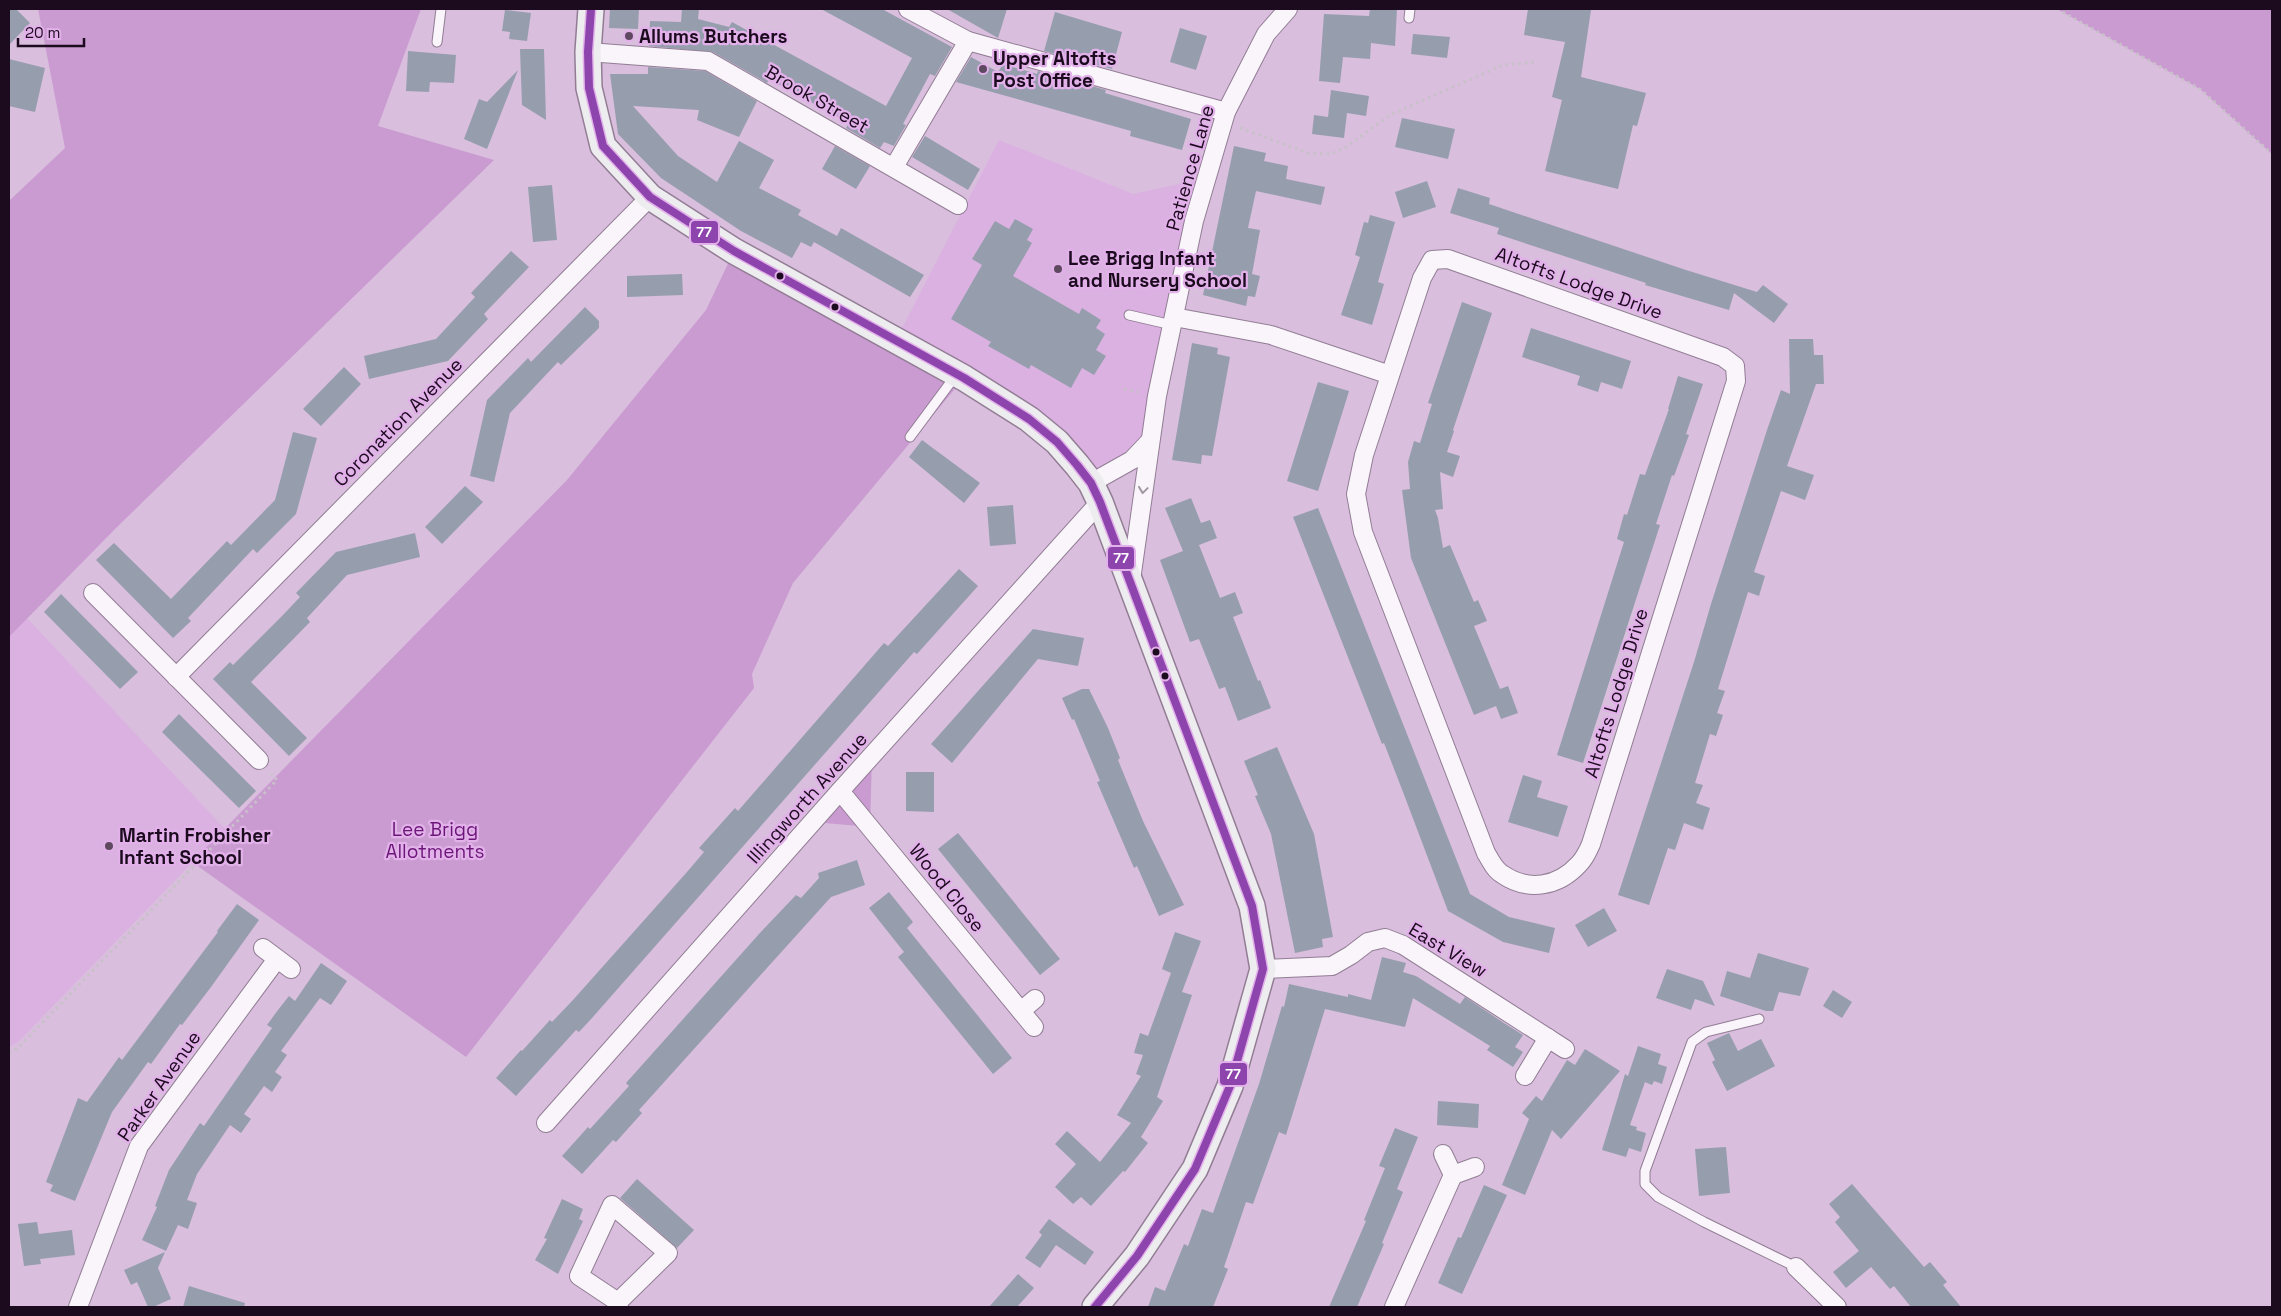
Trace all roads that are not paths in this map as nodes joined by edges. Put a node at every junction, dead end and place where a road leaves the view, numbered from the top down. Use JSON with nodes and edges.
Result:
{"nodes":[{"id":1,"x":441,"y":9,"type":"edge"},
{"id":2,"x":591,"y":9,"type":"edge"},
{"id":3,"x":908,"y":9,"type":"edge"},
{"id":4,"x":1288,"y":9,"type":"edge"},
{"id":5,"x":968,"y":40,"type":"junction"},
{"id":6,"x":437,"y":42,"type":"dead end"},
{"id":7,"x":588,"y":52,"type":"junction"},
{"id":8,"x":1225,"y":117,"type":"junction"},
{"id":9,"x":894,"y":167,"type":"junction"},
{"id":10,"x":650,"y":197,"type":"junction"},
{"id":11,"x":958,"y":205,"type":"dead end"},
{"id":12,"x":1129,"y":315,"type":"dead end"},
{"id":13,"x":1173,"y":321,"type":"junction"},
{"id":14,"x":957,"y":374,"type":"junction"},
{"id":15,"x":1390,"y":375,"type":"junction"},
{"id":16,"x":910,"y":437,"type":"dead end"},
{"id":17,"x":1149,"y":442,"type":"junction"},
{"id":18,"x":1096,"y":492,"type":"junction"},
{"id":19,"x":1131,"y":581,"type":"junction"},
{"id":20,"x":93,"y":593,"type":"dead end"},
{"id":21,"x":176,"y":677,"type":"junction"},
{"id":22,"x":259,"y":760,"type":"road end"},
{"id":23,"x":840,"y":791,"type":"junction"},
{"id":24,"x":292,"y":969,"type":"dead end"},
{"id":25,"x":1263,"y":969,"type":"junction"},
{"id":26,"x":1035,"y":999,"type":"dead end"},
{"id":27,"x":1021,"y":1011,"type":"junction"},
{"id":28,"x":1760,"y":1019,"type":"dead end"},
{"id":29,"x":1034,"y":1027,"type":"dead end"},
{"id":30,"x":1548,"y":1038,"type":"junction"},
{"id":31,"x":1565,"y":1049,"type":"dead end"},
{"id":32,"x":1525,"y":1076,"type":"dead end"},
{"id":33,"x":546,"y":1123,"type":"dead end"},
{"id":34,"x":1443,"y":1154,"type":"dead end"},
{"id":35,"x":1475,"y":1167,"type":"dead end"},
{"id":36,"x":1453,"y":1175,"type":"junction"},
{"id":37,"x":1796,"y":1266,"type":"joint"},
{"id":38,"x":1828,"y":1304,"type":"edge"},
{"id":39,"x":618,"y":1305,"type":"edge"},
{"id":40,"x":78,"y":1307,"type":"edge"},
{"id":41,"x":1096,"y":1307,"type":"edge"},
{"id":42,"x":1394,"y":1307,"type":"edge"}],
"edges":[{"from":1,"to":6,"type":"lane"},
{"from":2,"to":7,"type":"street"},
{"from":3,"to":5,"type":"street"},
{"from":4,"to":8,"type":"street","name":"Patience Lane"},
{"from":5,"to":8,"type":"street"},
{"from":5,"to":9,"type":"street"},
{"from":7,"to":9,"type":"street","name":"Brook Street"},
{"from":7,"to":10,"type":"street"},
{"from":8,"to":13,"type":"street","name":"Patience Lane"},
{"from":9,"to":11,"type":"street","name":"Brook Street"},
{"from":10,"to":14,"type":"street"},
{"from":10,"to":21,"type":"street","name":"Coronation Avenue"},
{"from":12,"to":13,"type":"lane"},
{"from":13,"to":15,"type":"street"},
{"from":13,"to":17,"type":"street","name":"Patience Lane"},
{"from":14,"to":16,"type":"lane"},
{"from":14,"to":18,"type":"street"},
{"from":15,"to":15,"type":"street","name":"Altofts Lodge Drive"},
{"from":17,"to":18,"type":"street"},
{"from":17,"to":19,"type":"street","name":"Patience Lane","one_way":true},
{"from":18,"to":19,"type":"street"},
{"from":18,"to":23,"type":"street","name":"Illingworth Avenue"},
{"from":19,"to":25,"type":"street"},
{"from":20,"to":21,"type":"street"},
{"from":21,"to":22,"type":"street"},
{"from":23,"to":27,"type":"street","name":"Wood Close"},
{"from":23,"to":33,"type":"street","name":"Illingworth Avenue"},
{"from":24,"to":40,"type":"street","name":"Parker Avenue"},
{"from":25,"to":30,"type":"street","name":"East View"},
{"from":25,"to":41,"type":"street"},
{"from":26,"to":27,"type":"street"},
{"from":27,"to":29,"type":"street","name":"Wood Close"},
{"from":28,"to":37,"type":"lane"},
{"from":30,"to":31,"type":"street","name":"East View"},
{"from":30,"to":32,"type":"street"},
{"from":34,"to":36,"type":"street"},
{"from":35,"to":36,"type":"street"},
{"from":36,"to":42,"type":"street"},
{"from":37,"to":38,"type":"street"},
{"from":39,"to":39,"type":"street"}]}
